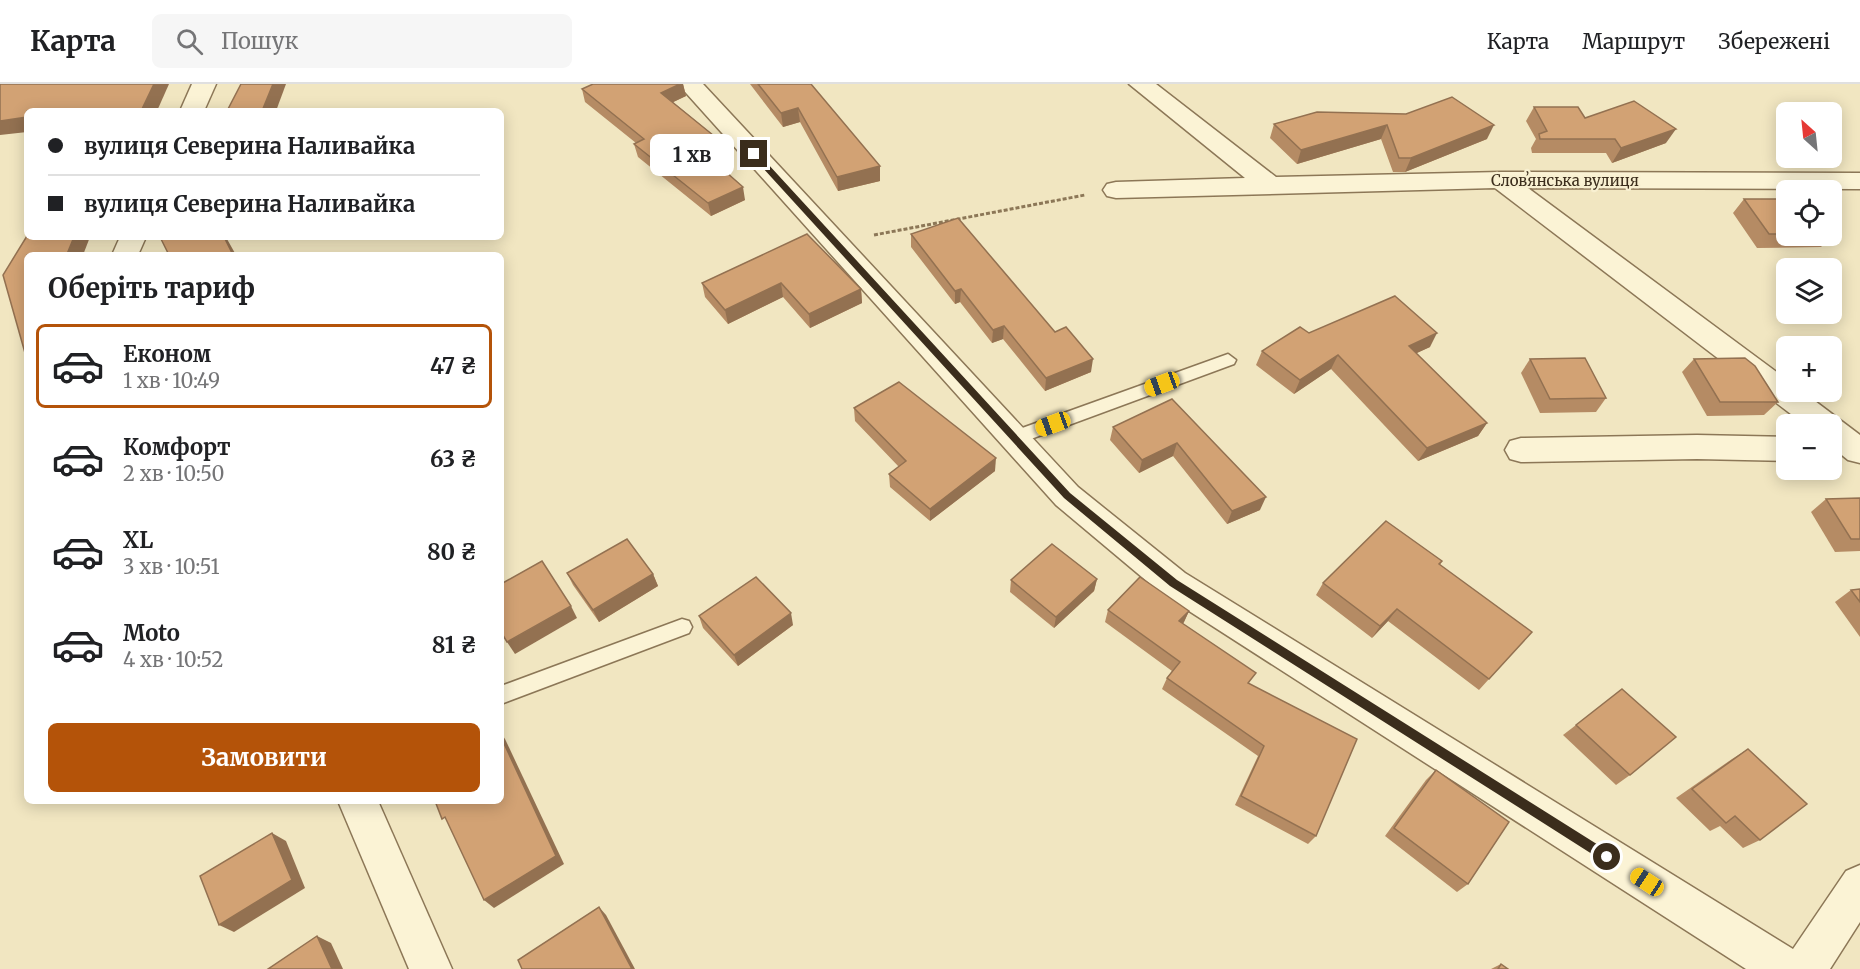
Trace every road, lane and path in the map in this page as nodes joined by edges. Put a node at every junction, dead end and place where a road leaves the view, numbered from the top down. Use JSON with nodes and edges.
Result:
{"nodes":[{"id":1,"x":204,"y":84,"type":"edge"},
{"id":2,"x":690,"y":84,"type":"edge"},
{"id":3,"x":1141,"y":84,"type":"edge"},
{"id":4,"x":193,"y":108,"type":"edge"},
{"id":5,"x":1501,"y":180,"type":"junction"},
{"id":6,"x":1860,"y":181,"type":"edge"},
{"id":7,"x":1270,"y":184,"type":"junction"},
{"id":8,"x":1116,"y":190,"type":"joint"},
{"id":9,"x":835,"y":241,"type":"junction"},
{"id":10,"x":1228,"y":360,"type":"dead end"},
{"id":11,"x":1812,"y":414,"type":"edge"},
{"id":12,"x":1014,"y":438,"type":"junction"},
{"id":13,"x":1842,"y":438,"type":"edge"},
{"id":14,"x":1776,"y":449,"type":"edge"},
{"id":15,"x":1521,"y":450,"type":"dead end"},
{"id":16,"x":1842,"y":450,"type":"edge"},
{"id":17,"x":1860,"y":451,"type":"edge"},
{"id":18,"x":682,"y":627,"type":"dead end"},
{"id":19,"x":504,"y":694,"type":"edge"},
{"id":20,"x":359,"y":804,"type":"edge"},
{"id":21,"x":1860,"y":885,"type":"edge"},
{"id":22,"x":431,"y":969,"type":"edge"},
{"id":23,"x":1785,"y":969,"type":"edge"},
{"id":24,"x":1805,"y":969,"type":"edge"}],
"edges":[{"from":1,"to":4,"type":"street"},
{"from":2,"to":9,"type":"street"},
{"from":3,"to":7,"type":"street"},
{"from":5,"to":6,"type":"street","name":"Словʼянська вулиця"},
{"from":5,"to":7,"type":"street","name":"Словʼянська вулиця"},
{"from":5,"to":11,"type":"street"},
{"from":7,"to":8,"type":"street","name":"Словʼянська вулиця"},
{"from":8,"to":9,"type":"path"},
{"from":9,"to":12,"type":"street"},
{"from":10,"to":12,"type":"lane"},
{"from":12,"to":23,"type":"street"},
{"from":13,"to":17,"type":"street"},
{"from":14,"to":15,"type":"street"},
{"from":16,"to":17,"type":"street"},
{"from":18,"to":19,"type":"lane"},
{"from":20,"to":22,"type":"street"},
{"from":21,"to":24,"type":"street"}]}
